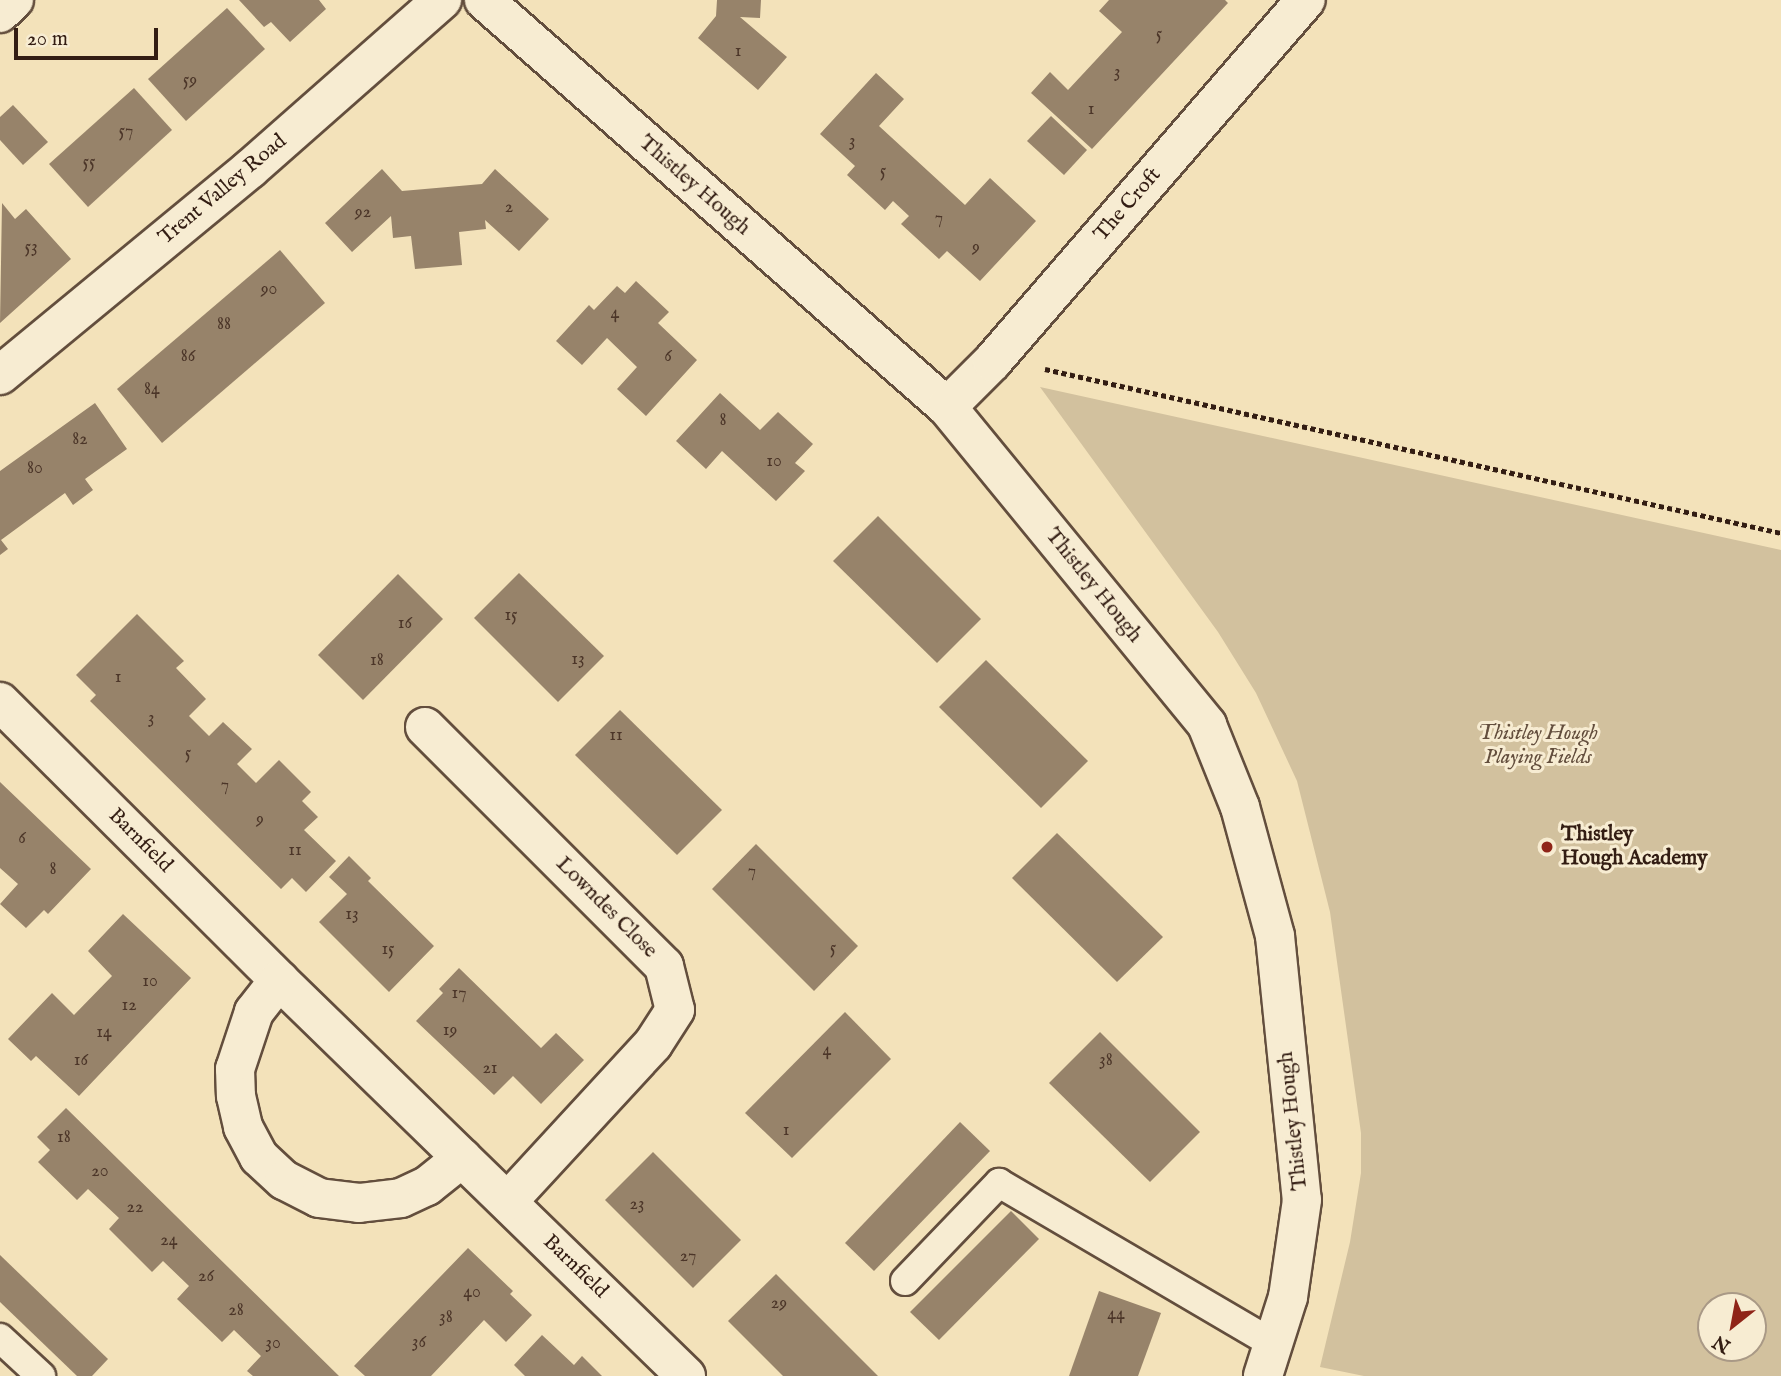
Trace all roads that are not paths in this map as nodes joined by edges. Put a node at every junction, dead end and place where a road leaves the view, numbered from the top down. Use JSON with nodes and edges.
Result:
{"nodes":[{"id":1,"x":14,"y":0,"type":"edge"},
{"id":2,"x":442,"y":0,"type":"edge"},
{"id":3,"x":484,"y":0,"type":"edge"},
{"id":4,"x":1306,"y":0,"type":"edge"},
{"id":5,"x":0,"y":13,"type":"edge"},
{"id":6,"x":0,"y":375,"type":"edge"},
{"id":7,"x":947,"y":407,"type":"junction"},
{"id":8,"x":0,"y":702,"type":"edge"},
{"id":9,"x":425,"y":727,"type":"dead end"},
{"id":10,"x":279,"y":980,"type":"junction"},
{"id":11,"x":462,"y":1158,"type":"junction"},
{"id":12,"x":508,"y":1201,"type":"junction"},
{"id":13,"x":905,"y":1281,"type":"dead end"},
{"id":14,"x":0,"y":1338,"type":"edge"},
{"id":15,"x":1268,"y":1360,"type":"edge"},
{"id":16,"x":41,"y":1376,"type":"edge"},
{"id":17,"x":686,"y":1376,"type":"edge"}],
"edges":[{"from":1,"to":5,"type":"street"},
{"from":2,"to":6,"type":"street","name":"Trent Valley Road"},
{"from":3,"to":7,"type":"street","name":"Thistley Hough"},
{"from":4,"to":7,"type":"street","name":"The Croft"},
{"from":7,"to":15,"type":"street","name":"Thistley Hough"},
{"from":8,"to":10,"type":"street","name":"Barnfield"},
{"from":9,"to":12,"type":"street","name":"Lowndes Close"},
{"from":10,"to":11,"type":"street","name":"Barnfield"},
{"from":10,"to":11,"type":"street"},
{"from":11,"to":12,"type":"street","name":"Barnfield"},
{"from":12,"to":17,"type":"street","name":"Barnfield"},
{"from":13,"to":15,"type":"lane"},
{"from":14,"to":16,"type":"lane"}]}
